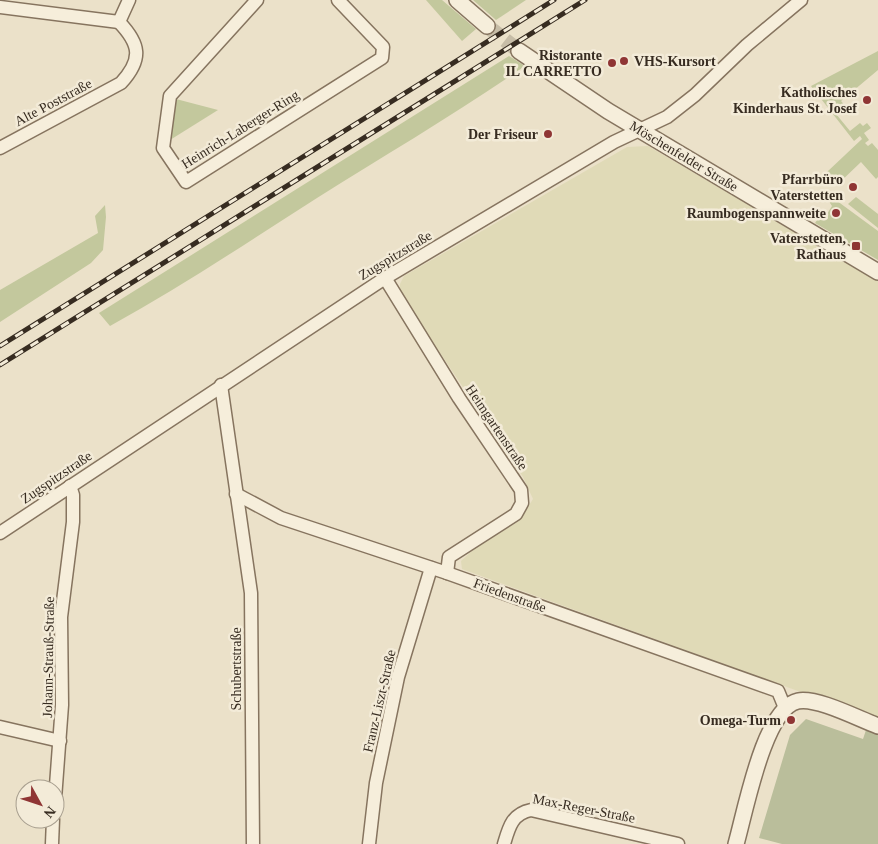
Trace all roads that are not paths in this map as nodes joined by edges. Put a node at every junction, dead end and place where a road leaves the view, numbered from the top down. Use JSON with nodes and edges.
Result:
{"nodes":[{"id":1,"x":129,"y":0,"type":"edge"},
{"id":2,"x":257,"y":0,"type":"edge"},
{"id":3,"x":338,"y":0,"type":"edge"},
{"id":4,"x":457,"y":0,"type":"edge"},
{"id":5,"x":801,"y":0,"type":"edge"},
{"id":6,"x":22,"y":6,"type":"edge"},
{"id":7,"x":0,"y":7,"type":"edge"},
{"id":8,"x":119,"y":22,"type":"junction"},
{"id":9,"x":487,"y":26,"type":"tunnel mouth"},
{"id":10,"x":519,"y":51,"type":"tunnel mouth"},
{"id":11,"x":641,"y":130,"type":"junction"},
{"id":12,"x":0,"y":148,"type":"edge"},
{"id":13,"x":878,"y":272,"type":"edge"},
{"id":14,"x":385,"y":278,"type":"junction"},
{"id":15,"x":221,"y":385,"type":"junction"},
{"id":16,"x":70,"y":486,"type":"junction"},
{"id":17,"x":236,"y":494,"type":"junction"},
{"id":18,"x":0,"y":532,"type":"edge"},
{"id":19,"x":431,"y":568,"type":"junction"},
{"id":20,"x":447,"y":573,"type":"junction"},
{"id":21,"x":785,"y":708,"type":"junction"},
{"id":22,"x":878,"y":726,"type":"edge"},
{"id":23,"x":0,"y":727,"type":"edge"},
{"id":24,"x":60,"y":741,"type":"junction"},
{"id":25,"x":57,"y":779,"type":"edge"},
{"id":26,"x":53,"y":829,"type":"edge"},
{"id":27,"x":632,"y":838,"type":"edge"},
{"id":28,"x":52,"y":844,"type":"edge"},
{"id":29,"x":253,"y":844,"type":"edge"},
{"id":30,"x":370,"y":844,"type":"edge"},
{"id":31,"x":504,"y":844,"type":"edge"},
{"id":32,"x":678,"y":844,"type":"edge"},
{"id":33,"x":736,"y":844,"type":"edge"}],
"edges":[{"from":1,"to":8,"type":"street"},
{"from":2,"to":3,"type":"street","name":"Heinrich-Laberger-Ring"},
{"from":4,"to":9,"type":"street"},
{"from":5,"to":11,"type":"street","name":"Zugspitzstraße"},
{"from":6,"to":7,"type":"street"},
{"from":6,"to":8,"type":"street"},
{"from":8,"to":12,"type":"street","name":"Alte Poststraße"},
{"from":10,"to":11,"type":"street","name":"Möschenfelder Straße"},
{"from":11,"to":13,"type":"street","name":"Möschenfelder Straße"},
{"from":11,"to":14,"type":"street","name":"Zugspitzstraße"},
{"from":14,"to":15,"type":"street","name":"Zugspitzstraße"},
{"from":14,"to":20,"type":"street","name":"Heimgartenstraße"},
{"from":15,"to":16,"type":"street","name":"Zugspitzstraße"},
{"from":15,"to":17,"type":"street"},
{"from":16,"to":18,"type":"street","name":"Zugspitzstraße"},
{"from":16,"to":24,"type":"street","name":"Johann-Strauß-Straße"},
{"from":17,"to":19,"type":"street","name":"Friedenstraße"},
{"from":17,"to":29,"type":"street","name":"Schubertstraße"},
{"from":19,"to":20,"type":"street","name":"Friedenstraße"},
{"from":19,"to":30,"type":"street","name":"Franz-Liszt-Straße"},
{"from":20,"to":21,"type":"street","name":"Friedenstraße"},
{"from":21,"to":22,"type":"street"},
{"from":21,"to":33,"type":"street"},
{"from":23,"to":24,"type":"street"},
{"from":24,"to":25,"type":"street","name":"Johann-Strauß-Straße"},
{"from":26,"to":28,"type":"street"},
{"from":27,"to":31,"type":"street","name":"Max-Reger-Straße"},
{"from":27,"to":32,"type":"street","name":"Max-Reger-Straße"}]}
